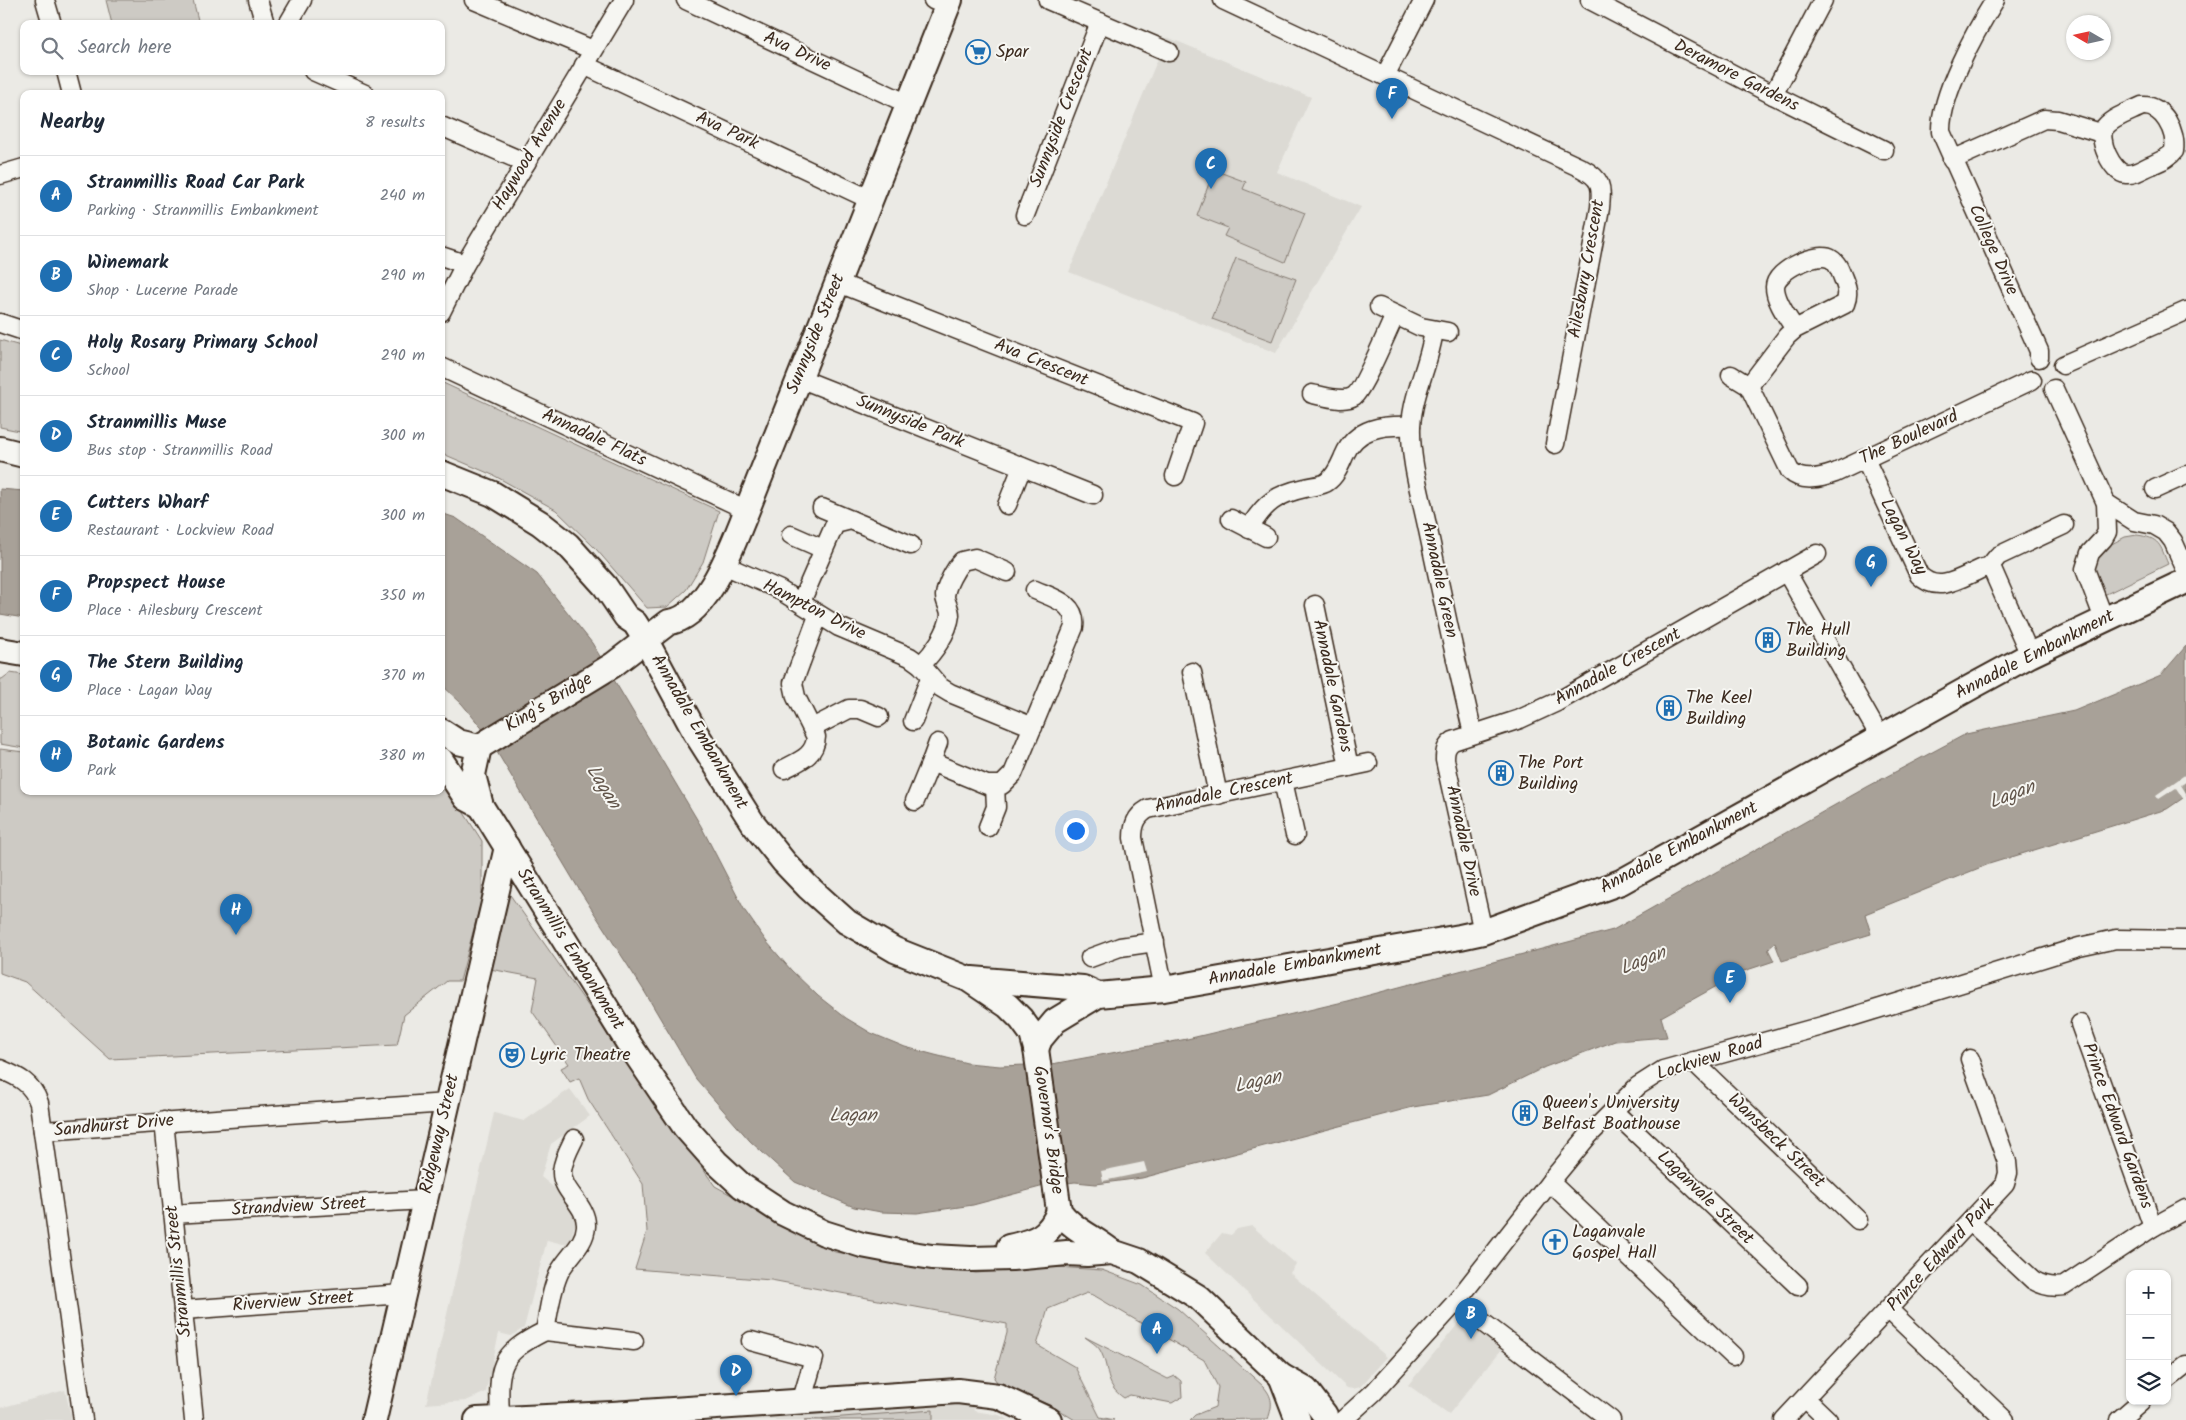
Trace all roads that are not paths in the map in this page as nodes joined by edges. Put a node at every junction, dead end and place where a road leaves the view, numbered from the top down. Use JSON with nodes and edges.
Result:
{"nodes":[{"id":1,"x":45,"y":0,"type":"edge"},
{"id":2,"x":258,"y":0,"type":"edge"},
{"id":3,"x":302,"y":0,"type":"edge"},
{"id":4,"x":474,"y":0,"type":"edge"},
{"id":5,"x":624,"y":0,"type":"edge"},
{"id":6,"x":686,"y":0,"type":"edge"},
{"id":7,"x":1048,"y":0,"type":"edge"},
{"id":8,"x":1222,"y":0,"type":"edge"},
{"id":9,"x":1424,"y":0,"type":"edge"},
{"id":10,"x":1590,"y":0,"type":"edge"},
{"id":11,"x":1823,"y":0,"type":"edge"},
{"id":12,"x":1995,"y":0,"type":"edge"},
{"id":13,"x":944,"y":2,"type":"edge"},
{"id":14,"x":51,"y":20,"type":"edge"},
{"id":15,"x":263,"y":20,"type":"edge"},
{"id":16,"x":290,"y":20,"type":"edge"},
{"id":17,"x":1100,"y":22,"type":"junction"},
{"id":18,"x":593,"y":50,"type":"junction"},
{"id":19,"x":1169,"y":52,"type":"dead end"},
{"id":20,"x":584,"y":65,"type":"junction"},
{"id":21,"x":67,"y":75,"type":"edge"},
{"id":22,"x":322,"y":75,"type":"edge"},
{"id":23,"x":1385,"y":76,"type":"junction"},
{"id":24,"x":71,"y":90,"type":"edge"},
{"id":25,"x":356,"y":90,"type":"edge"},
{"id":26,"x":1773,"y":95,"type":"junction"},
{"id":27,"x":908,"y":104,"type":"junction"},
{"id":28,"x":445,"y":128,"type":"edge"},
{"id":29,"x":2102,"y":133,"type":"dead end"},
{"id":30,"x":1884,"y":150,"type":"dead end"},
{"id":31,"x":1952,"y":160,"type":"junction"},
{"id":32,"x":526,"y":163,"type":"junction"},
{"id":33,"x":20,"y":169,"type":"edge"},
{"id":34,"x":0,"y":175,"type":"edge"},
{"id":35,"x":869,"y":199,"type":"junction"},
{"id":36,"x":1025,"y":214,"type":"dead end"},
{"id":37,"x":445,"y":257,"type":"edge"},
{"id":38,"x":465,"y":264,"type":"junction"},
{"id":39,"x":836,"y":282,"type":"junction"},
{"id":40,"x":445,"y":304,"type":"edge"},
{"id":41,"x":1379,"y":307,"type":"dead end"},
{"id":42,"x":2186,"y":311,"type":"edge"},
{"id":43,"x":1395,"y":315,"type":"junction"},
{"id":44,"x":0,"y":323,"type":"edge"},
{"id":45,"x":1795,"y":329,"type":"junction"},
{"id":46,"x":20,"y":330,"type":"edge"},
{"id":47,"x":2039,"y":358,"type":"junction"},
{"id":48,"x":2063,"y":366,"type":"junction"},
{"id":49,"x":445,"y":368,"type":"edge"},
{"id":50,"x":1731,"y":375,"type":"dead end"},
{"id":51,"x":798,"y":378,"type":"junction"},
{"id":52,"x":2032,"y":380,"type":"junction"},
{"id":53,"x":1749,"y":386,"type":"junction"},
{"id":54,"x":2054,"y":389,"type":"junction"},
{"id":55,"x":1312,"y":394,"type":"dead end"},
{"id":56,"x":1411,"y":426,"type":"junction"},
{"id":57,"x":1555,"y":444,"type":"dead end"},
{"id":58,"x":0,"y":449,"type":"edge"},
{"id":59,"x":20,"y":454,"type":"edge"},
{"id":60,"x":1865,"y":459,"type":"junction"},
{"id":61,"x":1022,"y":467,"type":"junction"},
{"id":62,"x":445,"y":475,"type":"edge"},
{"id":63,"x":2186,"y":475,"type":"edge"},
{"id":64,"x":1175,"y":476,"type":"dead end"},
{"id":65,"x":2155,"y":489,"type":"dead end"},
{"id":66,"x":1093,"y":495,"type":"dead end"},
{"id":67,"x":2106,"y":503,"type":"junction"},
{"id":68,"x":1007,"y":506,"type":"dead end"},
{"id":69,"x":822,"y":508,"type":"dead end"},
{"id":70,"x":747,"y":510,"type":"junction"},
{"id":71,"x":1231,"y":519,"type":"dead end"},
{"id":72,"x":851,"y":520,"type":"junction"},
{"id":73,"x":2064,"y":525,"type":"dead end"},
{"id":74,"x":1249,"y":528,"type":"junction"},
{"id":75,"x":791,"y":535,"type":"dead end"},
{"id":76,"x":1266,"y":537,"type":"dead end"},
{"id":77,"x":911,"y":545,"type":"dead end"},
{"id":78,"x":823,"y":548,"type":"junction"},
{"id":79,"x":1817,"y":554,"type":"dead end"},
{"id":80,"x":724,"y":565,"type":"junction"},
{"id":81,"x":1989,"y":568,"type":"junction"},
{"id":82,"x":2186,"y":570,"type":"edge"},
{"id":83,"x":1786,"y":571,"type":"junction"},
{"id":84,"x":1007,"y":572,"type":"dead end"},
{"id":85,"x":2186,"y":580,"type":"edge"},
{"id":86,"x":1035,"y":590,"type":"dead end"},
{"id":87,"x":801,"y":602,"type":"junction"},
{"id":88,"x":1315,"y":606,"type":"dead end"},
{"id":89,"x":818,"y":616,"type":"junction"},
{"id":90,"x":626,"y":617,"type":"junction"},
{"id":91,"x":2104,"y":619,"type":"junction"},
{"id":92,"x":677,"y":621,"type":"junction"},
{"id":93,"x":645,"y":639,"type":"junction"},
{"id":94,"x":0,"y":650,"type":"edge"},
{"id":95,"x":20,"y":653,"type":"edge"},
{"id":96,"x":2030,"y":655,"type":"junction"},
{"id":97,"x":617,"y":662,"type":"junction"},
{"id":98,"x":662,"y":671,"type":"junction"},
{"id":99,"x":926,"y":672,"type":"junction"},
{"id":100,"x":1192,"y":672,"type":"dead end"},
{"id":101,"x":879,"y":716,"type":"dead end"},
{"id":102,"x":914,"y":721,"type":"dead end"},
{"id":103,"x":1033,"y":726,"type":"junction"},
{"id":104,"x":812,"y":728,"type":"junction"},
{"id":105,"x":445,"y":734,"type":"edge"},
{"id":106,"x":1473,"y":734,"type":"junction"},
{"id":107,"x":1880,"y":737,"type":"junction"},
{"id":108,"x":938,"y":743,"type":"dead end"},
{"id":109,"x":482,"y":744,"type":"junction"},
{"id":110,"x":1445,"y":751,"type":"joint"},
{"id":111,"x":931,"y":762,"type":"junction"},
{"id":112,"x":1368,"y":763,"type":"dead end"},
{"id":113,"x":445,"y":766,"type":"edge"},
{"id":114,"x":1349,"y":767,"type":"junction"},
{"id":115,"x":784,"y":769,"type":"dead end"},
{"id":116,"x":1283,"y":781,"type":"junction"},
{"id":117,"x":995,"y":786,"type":"junction"},
{"id":118,"x":1218,"y":795,"type":"junction"},
{"id":119,"x":915,"y":801,"type":"dead end"},
{"id":120,"x":481,"y":806,"type":"junction"},
{"id":121,"x":988,"y":827,"type":"dead end"},
{"id":122,"x":1296,"y":835,"type":"dead end"},
{"id":123,"x":507,"y":847,"type":"junction"},
{"id":124,"x":1483,"y":932,"type":"junction"},
{"id":125,"x":2186,"y":940,"type":"edge"},
{"id":126,"x":1155,"y":942,"type":"junction"},
{"id":127,"x":1090,"y":958,"type":"dead end"},
{"id":128,"x":968,"y":979,"type":"junction"},
{"id":129,"x":1164,"y":989,"type":"junction"},
{"id":130,"x":1098,"y":995,"type":"junction"},
{"id":131,"x":2080,"y":1024,"type":"dead end"},
{"id":132,"x":1037,"y":1053,"type":"junction"},
{"id":133,"x":1970,"y":1059,"type":"dead end"},
{"id":134,"x":1693,"y":1061,"type":"junction"},
{"id":135,"x":0,"y":1070,"type":"edge"},
{"id":136,"x":447,"y":1103,"type":"junction"},
{"id":137,"x":1613,"y":1111,"type":"junction"},
{"id":138,"x":164,"y":1121,"type":"junction"},
{"id":139,"x":43,"y":1131,"type":"junction"},
{"id":140,"x":574,"y":1138,"type":"dead end"},
{"id":141,"x":1550,"y":1182,"type":"junction"},
{"id":142,"x":425,"y":1200,"type":"junction"},
{"id":143,"x":1058,"y":1205,"type":"junction"},
{"id":144,"x":2186,"y":1209,"type":"edge"},
{"id":145,"x":173,"y":1214,"type":"junction"},
{"id":146,"x":1858,"y":1220,"type":"dead end"},
{"id":147,"x":1971,"y":1222,"type":"junction"},
{"id":148,"x":2153,"y":1227,"type":"junction"},
{"id":149,"x":1112,"y":1252,"type":"junction"},
{"id":150,"x":961,"y":1257,"type":"junction"},
{"id":151,"x":1798,"y":1286,"type":"dead end"},
{"id":152,"x":402,"y":1294,"type":"junction"},
{"id":153,"x":1456,"y":1302,"type":"junction"},
{"id":154,"x":183,"y":1310,"type":"junction"},
{"id":155,"x":1889,"y":1310,"type":"junction"},
{"id":156,"x":545,"y":1330,"type":"junction"},
{"id":157,"x":634,"y":1341,"type":"dead end"},
{"id":158,"x":751,"y":1341,"type":"dead end"},
{"id":159,"x":1733,"y":1356,"type":"dead end"},
{"id":160,"x":2186,"y":1365,"type":"edge"},
{"id":161,"x":1281,"y":1376,"type":"junction"},
{"id":162,"x":2171,"y":1377,"type":"edge"},
{"id":163,"x":1805,"y":1398,"type":"junction"},
{"id":164,"x":801,"y":1403,"type":"junction"},
{"id":165,"x":2137,"y":1405,"type":"edge"},
{"id":166,"x":488,"y":1419,"type":"edge"},
{"id":167,"x":1327,"y":1419,"type":"edge"},
{"id":168,"x":2123,"y":1419,"type":"edge"},
{"id":169,"x":83,"y":1420,"type":"edge"},
{"id":170,"x":194,"y":1420,"type":"edge"},
{"id":171,"x":374,"y":1420,"type":"edge"},
{"id":172,"x":1049,"y":1420,"type":"edge"},
{"id":173,"x":1298,"y":1420,"type":"edge"},
{"id":174,"x":1611,"y":1420,"type":"edge"},
{"id":175,"x":1784,"y":1420,"type":"edge"},
{"id":176,"x":1828,"y":1420,"type":"edge"},
{"id":177,"x":2005,"y":1420,"type":"edge"}],
"edges":[{"from":1,"to":14,"type":"street"},
{"from":2,"to":15,"type":"street"},
{"from":3,"to":16,"type":"street"},
{"from":4,"to":18,"type":"street"},
{"from":5,"to":18,"type":"street","name":"Haywood Avenue"},
{"from":6,"to":27,"type":"street","name":"Ava Drive"},
{"from":7,"to":17,"type":"street"},
{"from":8,"to":23,"type":"street"},
{"from":9,"to":23,"type":"street"},
{"from":10,"to":26,"type":"street","name":"Deramore Gardens"},
{"from":11,"to":26,"type":"street"},
{"from":12,"to":31,"type":"street","name":"College Drive"},
{"from":13,"to":27,"type":"street","name":"Sunnyside Street"},
{"from":17,"to":19,"type":"street"},
{"from":17,"to":36,"type":"street","name":"Sunnyside Crescent"},
{"from":18,"to":20,"type":"street","name":"Haywood Avenue"},
{"from":20,"to":32,"type":"street","name":"Haywood Avenue"},
{"from":20,"to":35,"type":"street","name":"Ava Park"},
{"from":21,"to":24,"type":"street"},
{"from":22,"to":25,"type":"street"},
{"from":23,"to":57,"type":"street","name":"Ailesbury Crescent"},
{"from":26,"to":30,"type":"street","name":"Deramore Gardens"},
{"from":27,"to":35,"type":"street","name":"Sunnyside Street"},
{"from":28,"to":32,"type":"street"},
{"from":29,"to":31,"type":"street"},
{"from":31,"to":47,"type":"street","name":"College Drive"},
{"from":32,"to":38,"type":"street","name":"Haywood Avenue"},
{"from":33,"to":34,"type":"street"},
{"from":35,"to":39,"type":"street","name":"Sunnyside Street"},
{"from":37,"to":38,"type":"street"},
{"from":38,"to":40,"type":"street","name":"Haywood Avenue"},
{"from":39,"to":51,"type":"street","name":"Sunnyside Street"},
{"from":39,"to":64,"type":"street","name":"Ava Crescent"},
{"from":41,"to":43,"type":"street"},
{"from":42,"to":48,"type":"street"},
{"from":43,"to":55,"type":"street"},
{"from":43,"to":56,"type":"street","name":"Annadale Green"},
{"from":44,"to":46,"type":"street"},
{"from":45,"to":45,"type":"street"},
{"from":45,"to":53,"type":"street"},
{"from":47,"to":48,"type":"street"},
{"from":47,"to":52,"type":"street"},
{"from":48,"to":54,"type":"street"},
{"from":49,"to":70,"type":"street","name":"Annadale Flats"},
{"from":50,"to":53,"type":"street"},
{"from":51,"to":61,"type":"street","name":"Sunnyside Park"},
{"from":51,"to":70,"type":"street","name":"Sunnyside Street"},
{"from":52,"to":54,"type":"street"},
{"from":52,"to":60,"type":"street","name":"The Boulevard"},
{"from":53,"to":60,"type":"street","name":"The Boulevard"},
{"from":54,"to":67,"type":"street"},
{"from":56,"to":74,"type":"street"},
{"from":56,"to":106,"type":"street","name":"Annadale Green"},
{"from":58,"to":59,"type":"street"},
{"from":60,"to":81,"type":"street","name":"Lagan Way"},
{"from":61,"to":66,"type":"street","name":"Sunnyside Park"},
{"from":61,"to":68,"type":"street"},
{"from":62,"to":90,"type":"street","name":"Annadale Embankment"},
{"from":63,"to":65,"type":"street"},
{"from":67,"to":82,"type":"street"},
{"from":67,"to":91,"type":"street"},
{"from":69,"to":72,"type":"street"},
{"from":70,"to":80,"type":"street","name":"Sunnyside Street"},
{"from":71,"to":74,"type":"street"},
{"from":72,"to":77,"type":"street"},
{"from":72,"to":78,"type":"street"},
{"from":73,"to":81,"type":"street","name":"Lagan Way"},
{"from":74,"to":76,"type":"street"},
{"from":75,"to":78,"type":"street"},
{"from":78,"to":87,"type":"street"},
{"from":79,"to":83,"type":"street","name":"Annadale Crescent"},
{"from":80,"to":87,"type":"street","name":"Hampton Drive"},
{"from":80,"to":92,"type":"street","name":"Sunnyside Street"},
{"from":81,"to":96,"type":"street"},
{"from":83,"to":106,"type":"street","name":"Annadale Crescent"},
{"from":83,"to":107,"type":"street"},
{"from":84,"to":99,"type":"street"},
{"from":85,"to":91,"type":"street","name":"Annadale Embankment"},
{"from":86,"to":103,"type":"street"},
{"from":87,"to":89,"type":"street","name":"Hampton Drive"},
{"from":88,"to":114,"type":"street","name":"Annadale Gardens"},
{"from":89,"to":99,"type":"street","name":"Hampton Drive"},
{"from":89,"to":104,"type":"street"},
{"from":90,"to":93,"type":"street","name":"Annadale Embankment"},
{"from":90,"to":97,"type":"street"},
{"from":91,"to":96,"type":"street","name":"Annadale Embankment"},
{"from":92,"to":93,"type":"street","name":"Sunnyside Street"},
{"from":92,"to":98,"type":"street"},
{"from":93,"to":97,"type":"street","name":"King's Bridge"},
{"from":93,"to":98,"type":"street","name":"Annadale Embankment"},
{"from":94,"to":95,"type":"street"},
{"from":96,"to":107,"type":"street","name":"Annadale Embankment"},
{"from":97,"to":98,"type":"street"},
{"from":97,"to":109,"type":"street","name":"King's Bridge"},
{"from":98,"to":128,"type":"street","name":"Annadale Embankment"},
{"from":99,"to":102,"type":"street"},
{"from":99,"to":103,"type":"street","name":"Hampton Drive"},
{"from":100,"to":118,"type":"street"},
{"from":101,"to":104,"type":"street"},
{"from":103,"to":117,"type":"street"},
{"from":104,"to":115,"type":"street"},
{"from":105,"to":109,"type":"street"},
{"from":106,"to":110,"type":"street","name":"Annadale Crescent"},
{"from":107,"to":124,"type":"street","name":"Annadale Embankment"},
{"from":108,"to":111,"type":"street"},
{"from":109,"to":120,"type":"street","name":"Stranmillis Embankment"},
{"from":110,"to":124,"type":"street","name":"Annadale Drive"},
{"from":111,"to":117,"type":"street"},
{"from":111,"to":119,"type":"street"},
{"from":112,"to":114,"type":"street","name":"Annadale Crescent"},
{"from":113,"to":120,"type":"street","name":"Stranmillis Embankment"},
{"from":114,"to":116,"type":"street","name":"Annadale Crescent"},
{"from":116,"to":118,"type":"street","name":"Annadale Crescent"},
{"from":116,"to":122,"type":"street"},
{"from":117,"to":121,"type":"street"},
{"from":118,"to":126,"type":"street","name":"Annadale Crescent"},
{"from":120,"to":123,"type":"street","name":"Stranmillis Embankment"},
{"from":123,"to":136,"type":"street","name":"Ridgeway Street"},
{"from":123,"to":150,"type":"street","name":"Stranmillis Embankment"},
{"from":124,"to":129,"type":"street","name":"Annadale Embankment"},
{"from":125,"to":134,"type":"street","name":"Lockview Road"},
{"from":126,"to":127,"type":"street"},
{"from":126,"to":129,"type":"street","name":"Annadale Crescent"},
{"from":128,"to":130,"type":"street","name":"Annadale Embankment"},
{"from":128,"to":132,"type":"street","name":"Annadale Embankment"},
{"from":129,"to":130,"type":"street","name":"Annadale Embankment"},
{"from":130,"to":132,"type":"street","name":"Annadale Embankment"},
{"from":131,"to":148,"type":"street","name":"Prince Edward Gardens"},
{"from":132,"to":143,"type":"street","name":"Governor's Bridge"},
{"from":133,"to":147,"type":"street","name":"Prince Edward Park"},
{"from":134,"to":137,"type":"street","name":"Lockview Road"},
{"from":134,"to":146,"type":"street","name":"Wansbeck Street"},
{"from":135,"to":139,"type":"street"},
{"from":136,"to":138,"type":"street","name":"Sandhurst Drive"},
{"from":136,"to":142,"type":"street","name":"Ridgeway Street"},
{"from":137,"to":141,"type":"street","name":"Lockview Road"},
{"from":137,"to":151,"type":"street","name":"Laganvale Street"},
{"from":138,"to":139,"type":"street","name":"Sandhurst Drive"},
{"from":138,"to":145,"type":"street","name":"Stranmillis Street"},
{"from":139,"to":169,"type":"street","name":"Sandhurst Drive"},
{"from":140,"to":156,"type":"street"},
{"from":141,"to":153,"type":"street","name":"Lockview Road"},
{"from":141,"to":159,"type":"street"},
{"from":142,"to":145,"type":"street","name":"Strandview Street"},
{"from":142,"to":152,"type":"street","name":"Ridgeway Street"},
{"from":143,"to":149,"type":"street","name":"Stranmillis Embankment"},
{"from":143,"to":150,"type":"street","name":"Stranmillis Embankment"},
{"from":144,"to":148,"type":"street"},
{"from":145,"to":154,"type":"street","name":"Stranmillis Street"},
{"from":147,"to":148,"type":"street"},
{"from":147,"to":155,"type":"street","name":"Prince Edward Park"},
{"from":149,"to":150,"type":"street","name":"Stranmillis Embankment"},
{"from":149,"to":161,"type":"street","name":"Stranmillis Embankment"},
{"from":152,"to":154,"type":"street","name":"Riverview Street"},
{"from":152,"to":171,"type":"street","name":"Ridgeway Street"},
{"from":153,"to":167,"type":"street","name":"Lockview Road"},
{"from":153,"to":174,"type":"street"},
{"from":154,"to":170,"type":"street","name":"Stranmillis Street"},
{"from":155,"to":163,"type":"street","name":"Prince Edward Park"},
{"from":155,"to":177,"type":"street"},
{"from":156,"to":157,"type":"street"},
{"from":156,"to":166,"type":"street"},
{"from":158,"to":164,"type":"street"},
{"from":160,"to":162,"type":"street"},
{"from":161,"to":167,"type":"street","name":"Stranmillis Embankment"},
{"from":161,"to":173,"type":"street","name":"Stranmillis Embankment"},
{"from":163,"to":175,"type":"street","name":"Prince Edward Park"},
{"from":163,"to":176,"type":"street"},
{"from":164,"to":166,"type":"street"},
{"from":164,"to":172,"type":"street"},
{"from":165,"to":168,"type":"street"}]}
